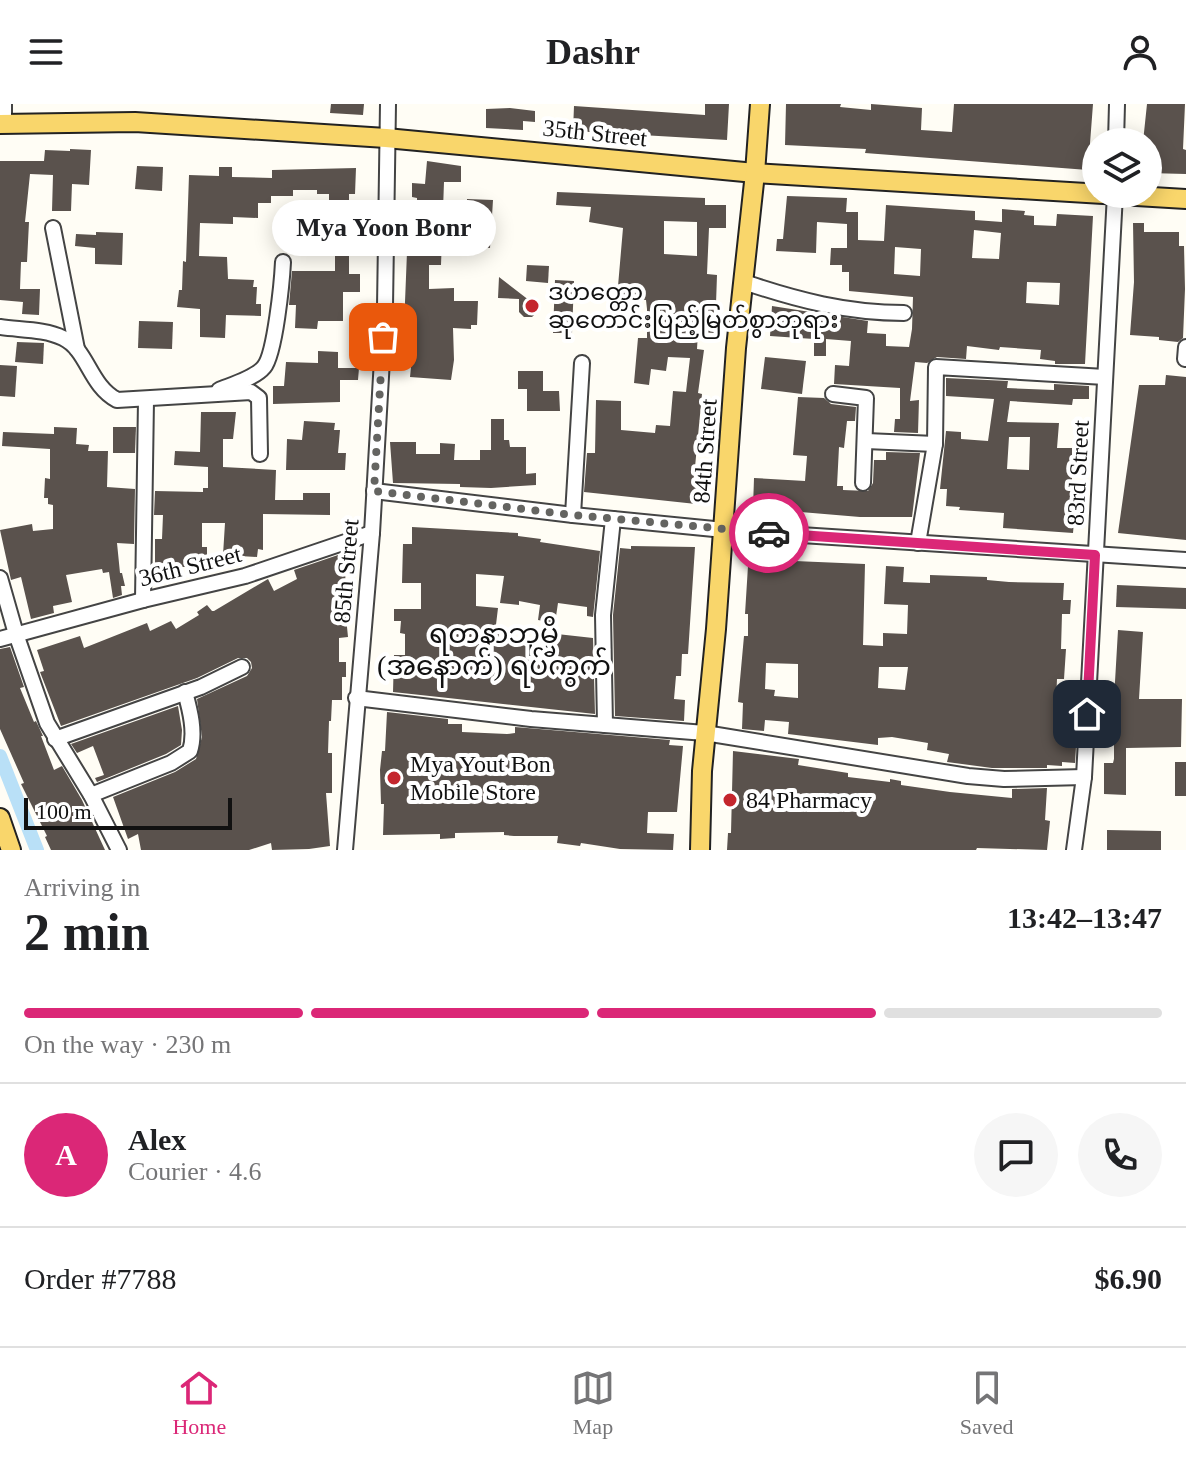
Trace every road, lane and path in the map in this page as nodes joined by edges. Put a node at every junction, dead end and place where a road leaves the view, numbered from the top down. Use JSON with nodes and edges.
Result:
{"nodes":[{"id":1,"x":4,"y":104,"type":"edge"},
{"id":2,"x":388,"y":104,"type":"edge"},
{"id":3,"x":760,"y":104,"type":"edge"},
{"id":4,"x":1117,"y":104,"type":"edge"},
{"id":5,"x":2,"y":124,"type":"edge"},
{"id":6,"x":1116,"y":128,"type":"edge"},
{"id":7,"x":386,"y":138,"type":"junction"},
{"id":8,"x":755,"y":173,"type":"junction"},
{"id":9,"x":1082,"y":193,"type":"edge"},
{"id":10,"x":1162,"y":198,"type":"edge"},
{"id":11,"x":1186,"y":199,"type":"edge"},
{"id":12,"x":1114,"y":208,"type":"edge"},
{"id":13,"x":53,"y":228,"type":"dead end"},
{"id":14,"x":283,"y":262,"type":"dead end"},
{"id":15,"x":744,"y":282,"type":"junction"},
{"id":16,"x":904,"y":313,"type":"dead end"},
{"id":17,"x":0,"y":327,"type":"edge"},
{"id":18,"x":77,"y":349,"type":"junction"},
{"id":19,"x":582,"y":363,"type":"dead end"},
{"id":20,"x":1105,"y":377,"type":"junction"},
{"id":21,"x":833,"y":394,"type":"dead end"},
{"id":22,"x":179,"y":398,"type":"junction"},
{"id":23,"x":146,"y":400,"type":"junction"},
{"id":24,"x":866,"y":441,"type":"junction"},
{"id":25,"x":935,"y":444,"type":"junction"},
{"id":26,"x":260,"y":454,"type":"dead end"},
{"id":27,"x":863,"y":483,"type":"dead end"},
{"id":28,"x":374,"y":491,"type":"junction"},
{"id":29,"x":573,"y":515,"type":"junction"},
{"id":30,"x":613,"y":519,"type":"junction"},
{"id":31,"x":724,"y":530,"type":"junction"},
{"id":32,"x":372,"y":533,"type":"junction"},
{"id":33,"x":918,"y":543,"type":"junction"},
{"id":34,"x":1095,"y":555,"type":"junction"},
{"id":35,"x":1186,"y":560,"type":"edge"},
{"id":36,"x":0,"y":578,"type":"edge"},
{"id":37,"x":143,"y":600,"type":"junction"},
{"id":38,"x":16,"y":634,"type":"junction"},
{"id":39,"x":0,"y":639,"type":"edge"},
{"id":40,"x":242,"y":667,"type":"dead end"},
{"id":41,"x":185,"y":692,"type":"junction"},
{"id":42,"x":356,"y":698,"type":"junction"},
{"id":43,"x":605,"y":725,"type":"junction"},
{"id":44,"x":705,"y":733,"type":"junction"},
{"id":45,"x":55,"y":739,"type":"junction"},
{"id":46,"x":1084,"y":777,"type":"junction"},
{"id":47,"x":91,"y":795,"type":"junction"},
{"id":48,"x":0,"y":819,"type":"edge"},
{"id":49,"x":11,"y":850,"type":"edge"},
{"id":50,"x":119,"y":850,"type":"edge"},
{"id":51,"x":345,"y":850,"type":"edge"},
{"id":52,"x":700,"y":850,"type":"edge"},
{"id":53,"x":1074,"y":850,"type":"edge"}],
"edges":[{"from":1,"to":5,"type":"street"},
{"from":2,"to":7,"type":"street","name":"85th Street"},
{"from":3,"to":8,"type":"main road","name":"84th Street"},
{"from":4,"to":6,"type":"street"},
{"from":5,"to":7,"type":"main road","name":"35th Street"},
{"from":7,"to":8,"type":"main road","name":"35th Street"},
{"from":7,"to":28,"type":"street","name":"85th Street"},
{"from":8,"to":9,"type":"main road","name":"35th Street"},
{"from":8,"to":15,"type":"main road","name":"84th Street"},
{"from":10,"to":11,"type":"main road","name":"35th Street"},
{"from":12,"to":20,"type":"street","name":"83rd Street"},
{"from":13,"to":18,"type":"street"},
{"from":14,"to":22,"type":"street"},
{"from":15,"to":16,"type":"street"},
{"from":15,"to":31,"type":"main road","name":"84th Street"},
{"from":17,"to":18,"type":"street"},
{"from":18,"to":23,"type":"street"},
{"from":19,"to":29,"type":"street"},
{"from":20,"to":25,"type":"street"},
{"from":20,"to":34,"type":"street","name":"83rd Street"},
{"from":21,"to":24,"type":"street"},
{"from":22,"to":23,"type":"street"},
{"from":22,"to":26,"type":"street"},
{"from":23,"to":37,"type":"street"},
{"from":24,"to":25,"type":"street"},
{"from":24,"to":27,"type":"street"},
{"from":25,"to":33,"type":"street"},
{"from":28,"to":29,"type":"street"},
{"from":28,"to":32,"type":"street","name":"85th Street"},
{"from":29,"to":30,"type":"street"},
{"from":30,"to":31,"type":"street"},
{"from":30,"to":43,"type":"street"},
{"from":31,"to":33,"type":"street"},
{"from":31,"to":44,"type":"main road","name":"84th Street"},
{"from":32,"to":37,"type":"street","name":"36th Street"},
{"from":32,"to":42,"type":"street","name":"85th Street"},
{"from":33,"to":34,"type":"street"},
{"from":34,"to":35,"type":"street"},
{"from":34,"to":46,"type":"street","name":"83rd Street"},
{"from":36,"to":38,"type":"street"},
{"from":37,"to":38,"type":"street","name":"36th Street"},
{"from":38,"to":39,"type":"street","name":"36th Street"},
{"from":38,"to":45,"type":"street"},
{"from":40,"to":41,"type":"street"},
{"from":41,"to":45,"type":"street"},
{"from":41,"to":47,"type":"street"},
{"from":42,"to":43,"type":"street"},
{"from":42,"to":51,"type":"street","name":"85th Street"},
{"from":43,"to":44,"type":"street"},
{"from":44,"to":46,"type":"street"},
{"from":44,"to":52,"type":"main road","name":"84th Street"},
{"from":45,"to":47,"type":"street"},
{"from":46,"to":53,"type":"street","name":"83rd Street"},
{"from":47,"to":50,"type":"street"},
{"from":48,"to":49,"type":"main road"}]}
